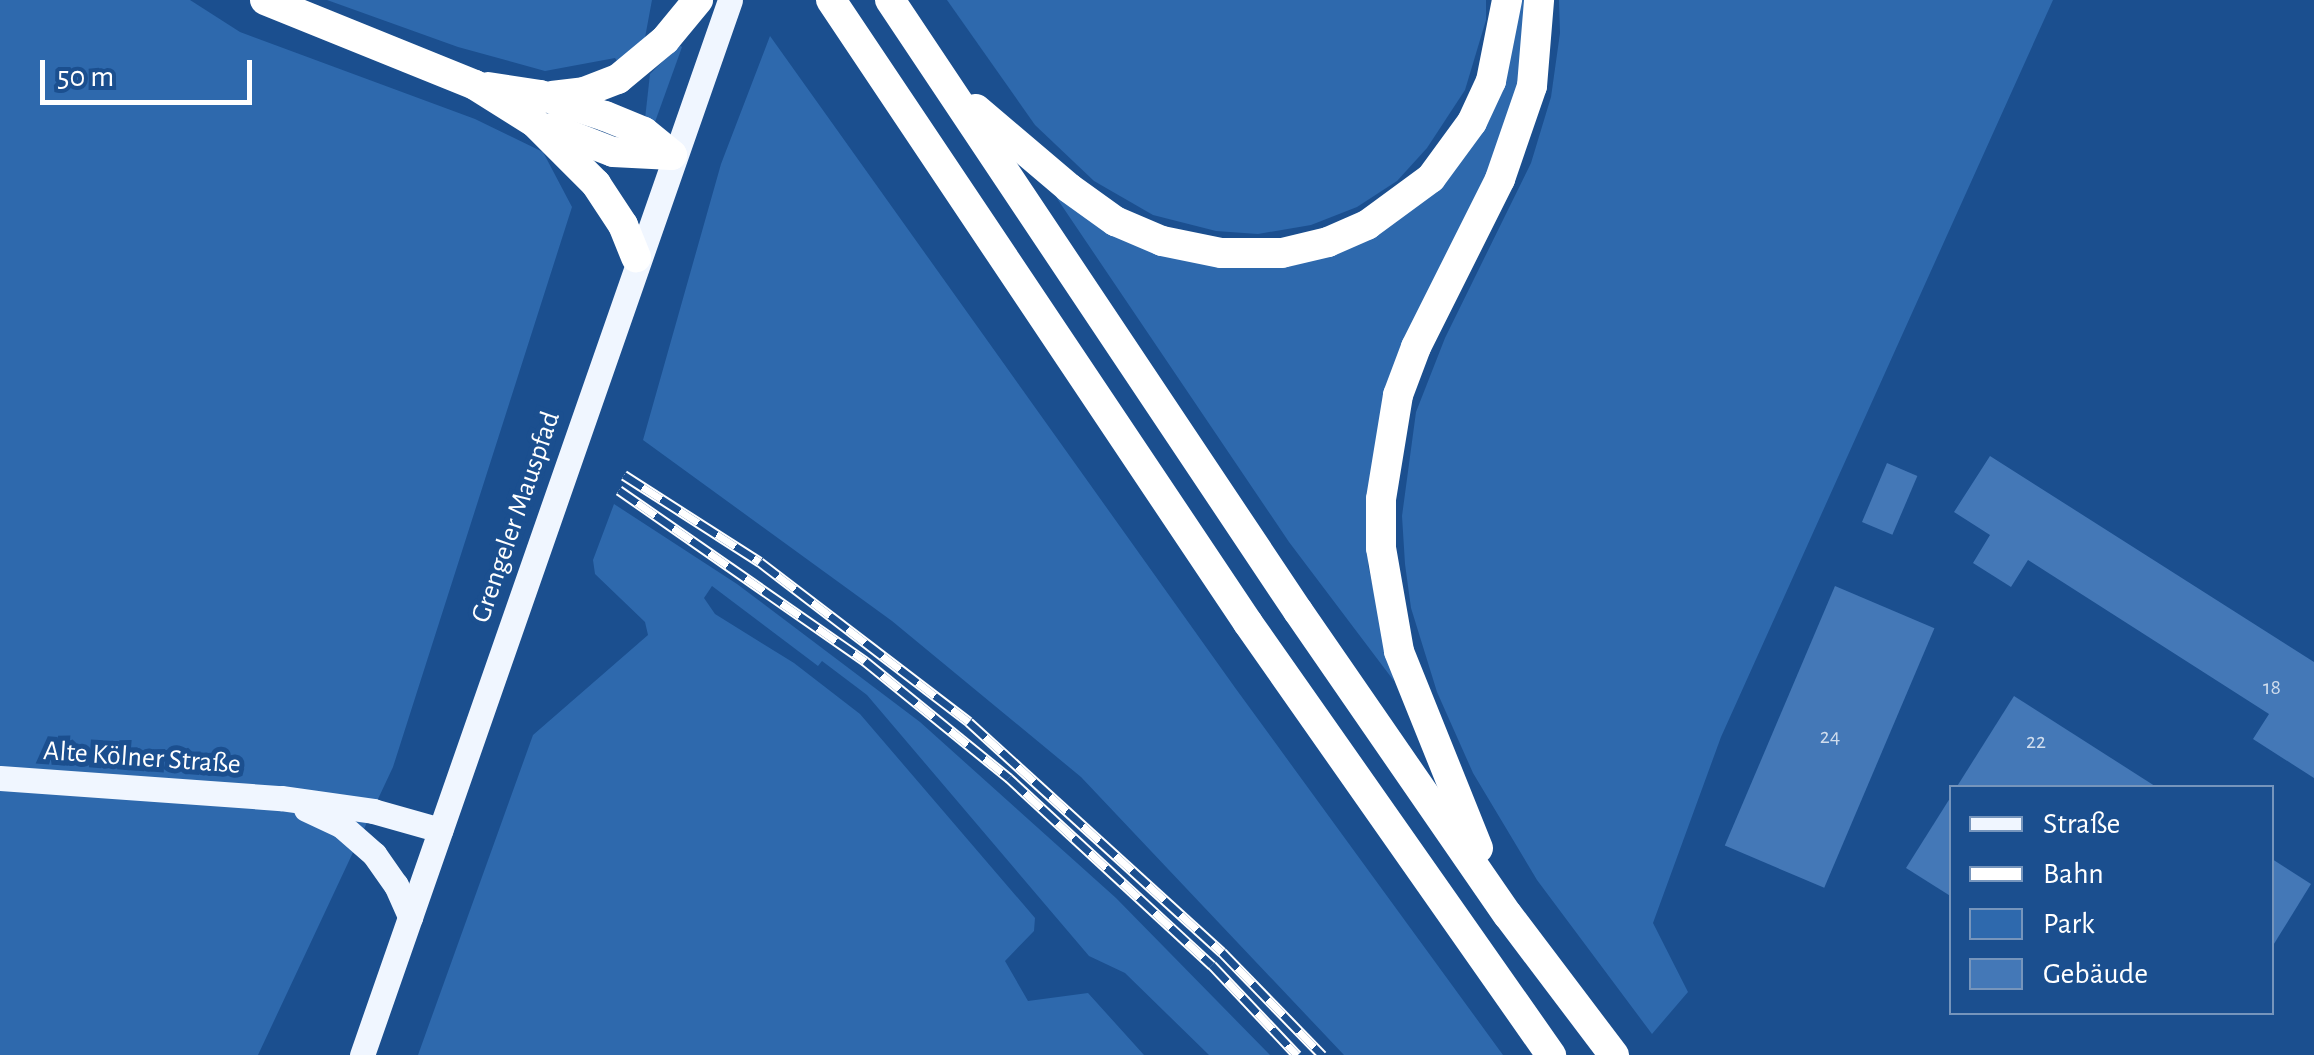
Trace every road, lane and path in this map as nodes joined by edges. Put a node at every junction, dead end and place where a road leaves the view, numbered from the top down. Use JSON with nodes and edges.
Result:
{"nodes":[{"id":1,"x":265,"y":0,"type":"edge"},
{"id":2,"x":698,"y":0,"type":"edge"},
{"id":3,"x":730,"y":0,"type":"edge"},
{"id":4,"x":831,"y":0,"type":"edge"},
{"id":5,"x":890,"y":0,"type":"edge"},
{"id":6,"x":1506,"y":0,"type":"edge"},
{"id":7,"x":1539,"y":0,"type":"edge"},
{"id":8,"x":946,"y":83,"type":"junction"},
{"id":9,"x":537,"y":109,"type":"junction"},
{"id":10,"x":672,"y":155,"type":"junction"},
{"id":11,"x":636,"y":258,"type":"junction"},
{"id":12,"x":0,"y":778,"type":"edge"},
{"id":13,"x":280,"y":798,"type":"junction"},
{"id":14,"x":440,"y":830,"type":"junction"},
{"id":15,"x":1508,"y":915,"type":"junction"},
{"id":16,"x":410,"y":917,"type":"junction"},
{"id":17,"x":362,"y":1055,"type":"edge"},
{"id":18,"x":1551,"y":1055,"type":"edge"},
{"id":19,"x":1614,"y":1055,"type":"edge"}],
"edges":[{"from":1,"to":9,"type":"highway"},
{"from":2,"to":9,"type":"highway"},
{"from":3,"to":10,"type":"main road","name":"Grengeler Mauspfad"},
{"from":4,"to":18,"type":"highway"},
{"from":5,"to":8,"type":"highway"},
{"from":6,"to":8,"type":"highway"},
{"from":7,"to":15,"type":"highway"},
{"from":8,"to":15,"type":"highway"},
{"from":9,"to":10,"type":"highway"},
{"from":9,"to":11,"type":"highway"},
{"from":10,"to":11,"type":"main road","name":"Grengeler Mauspfad"},
{"from":11,"to":14,"type":"main road","name":"Grengeler Mauspfad"},
{"from":12,"to":13,"type":"main road","name":"Alte Kölner Straße"},
{"from":13,"to":14,"type":"main road","name":"Alte Kölner Straße"},
{"from":13,"to":16,"type":"main road","name":"Alte Kölner Straße"},
{"from":14,"to":16,"type":"main road","name":"Grengeler Mauspfad"},
{"from":15,"to":19,"type":"highway"},
{"from":16,"to":17,"type":"main road","name":"Grengeler Mauspfad"}]}
